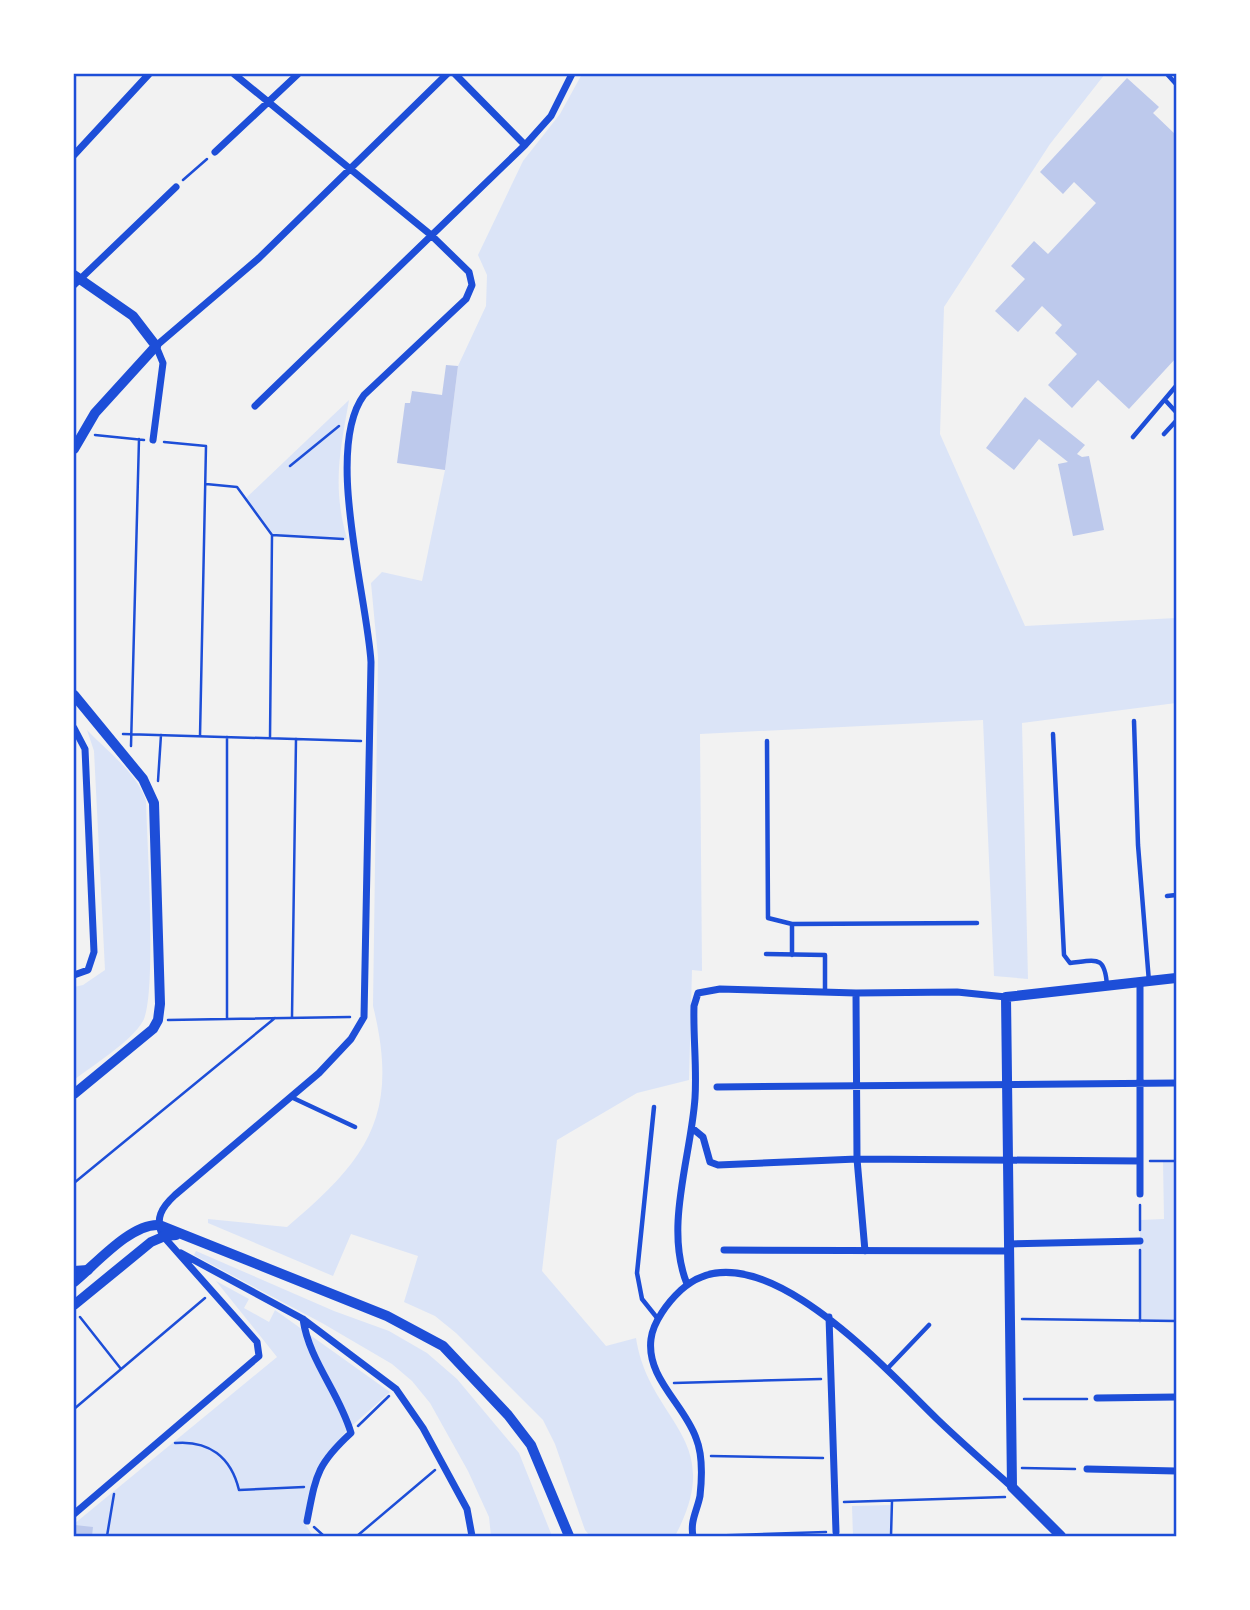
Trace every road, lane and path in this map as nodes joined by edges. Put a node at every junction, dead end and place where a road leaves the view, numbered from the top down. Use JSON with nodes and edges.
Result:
{"nodes":[{"id":1,"x":149,"y":74,"type":"edge"},
{"id":2,"x":234,"y":74,"type":"edge"},
{"id":3,"x":298,"y":74,"type":"edge"},
{"id":4,"x":447,"y":74,"type":"edge"},
{"id":5,"x":455,"y":74,"type":"edge"},
{"id":6,"x":572,"y":74,"type":"edge"},
{"id":7,"x":1167,"y":74,"type":"edge"},
{"id":8,"x":1177,"y":84,"type":"edge"},
{"id":9,"x":269,"y":102,"type":"junction"},
{"id":10,"x":525,"y":145,"type":"junction"},
{"id":11,"x":215,"y":152,"type":"joint"},
{"id":12,"x":74,"y":155,"type":"edge"},
{"id":13,"x":349,"y":167,"type":"junction"},
{"id":14,"x":176,"y":187,"type":"joint"},
{"id":15,"x":431,"y":235,"type":"junction"},
{"id":16,"x":75,"y":280,"type":"edge"},
{"id":17,"x":156,"y":346,"type":"junction"},
{"id":18,"x":1177,"y":386,"type":"edge"},
{"id":19,"x":1165,"y":400,"type":"junction"},
{"id":20,"x":256,"y":406,"type":"dead end"},
{"id":21,"x":1177,"y":412,"type":"edge"},
{"id":22,"x":354,"y":415,"type":"junction"},
{"id":23,"x":1177,"y":421,"type":"edge"},
{"id":24,"x":1164,"y":434,"type":"dead end"},
{"id":25,"x":1133,"y":437,"type":"dead end"},
{"id":26,"x":139,"y":439,"type":"dead end"},
{"id":27,"x":153,"y":440,"type":"dead end"},
{"id":28,"x":206,"y":446,"type":"dead end"},
{"id":29,"x":74,"y":449,"type":"edge"},
{"id":30,"x":290,"y":466,"type":"dead end"},
{"id":31,"x":205,"y":484,"type":"junction"},
{"id":32,"x":272,"y":535,"type":"junction"},
{"id":33,"x":353,"y":539,"type":"junction"},
{"id":34,"x":74,"y":695,"type":"edge"},
{"id":35,"x":1134,"y":721,"type":"dead end"},
{"id":36,"x":74,"y":728,"type":"edge"},
{"id":37,"x":105,"y":733,"type":"junction"},
{"id":38,"x":1053,"y":733,"type":"dead end"},
{"id":39,"x":131,"y":734,"type":"junction"},
{"id":40,"x":161,"y":735,"type":"junction"},
{"id":41,"x":200,"y":736,"type":"junction"},
{"id":42,"x":227,"y":737,"type":"junction"},
{"id":43,"x":270,"y":738,"type":"junction"},
{"id":44,"x":296,"y":739,"type":"junction"},
{"id":45,"x":371,"y":741,"type":"junction"},
{"id":46,"x":767,"y":741,"type":"dead end"},
{"id":47,"x":130,"y":763,"type":"junction"},
{"id":48,"x":154,"y":790,"type":"junction"},
{"id":49,"x":1177,"y":895,"type":"edge"},
{"id":50,"x":1167,"y":896,"type":"dead end"},
{"id":51,"x":977,"y":923,"type":"dead end"},
{"id":52,"x":792,"y":924,"type":"junction"},
{"id":53,"x":766,"y":954,"type":"dead end"},
{"id":54,"x":792,"y":955,"type":"junction"},
{"id":55,"x":78,"y":975,"type":"edge"},
{"id":56,"x":1177,"y":978,"type":"edge"},
{"id":57,"x":1145,"y":982,"type":"junction"},
{"id":58,"x":1107,"y":987,"type":"junction"},
{"id":59,"x":825,"y":992,"type":"junction"},
{"id":60,"x":856,"y":993,"type":"junction"},
{"id":61,"x":1006,"y":997,"type":"junction"},
{"id":62,"x":292,"y":1017,"type":"junction"},
{"id":63,"x":364,"y":1017,"type":"junction"},
{"id":64,"x":275,"y":1018,"type":"junction"},
{"id":65,"x":227,"y":1019,"type":"junction"},
{"id":66,"x":158,"y":1020,"type":"junction"},
{"id":67,"x":1140,"y":1083,"type":"junction"},
{"id":68,"x":1177,"y":1083,"type":"edge"},
{"id":69,"x":1007,"y":1084,"type":"junction"},
{"id":70,"x":858,"y":1086,"type":"junction"},
{"id":71,"x":717,"y":1087,"type":"dead end"},
{"id":72,"x":74,"y":1094,"type":"edge"},
{"id":73,"x":290,"y":1096,"type":"junction"},
{"id":74,"x":654,"y":1107,"type":"dead end"},
{"id":75,"x":355,"y":1127,"type":"dead end"},
{"id":76,"x":692,"y":1128,"type":"junction"},
{"id":77,"x":857,"y":1159,"type":"junction"},
{"id":78,"x":1140,"y":1161,"type":"junction"},
{"id":79,"x":1177,"y":1161,"type":"edge"},
{"id":80,"x":1008,"y":1163,"type":"junction"},
{"id":81,"x":74,"y":1183,"type":"edge"},
{"id":82,"x":1140,"y":1194,"type":"joint"},
{"id":83,"x":161,"y":1231,"type":"junction"},
{"id":84,"x":1140,"y":1241,"type":"junction"},
{"id":85,"x":1009,"y":1247,"type":"junction"},
{"id":86,"x":724,"y":1250,"type":"dead end"},
{"id":87,"x":176,"y":1251,"type":"junction"},
{"id":88,"x":864,"y":1251,"type":"junction"},
{"id":89,"x":88,"y":1270,"type":"junction"},
{"id":90,"x":74,"y":1271,"type":"edge"},
{"id":91,"x":74,"y":1282,"type":"edge"},
{"id":92,"x":687,"y":1284,"type":"junction"},
{"id":93,"x":213,"y":1292,"type":"junction"},
{"id":94,"x":75,"y":1308,"type":"edge"},
{"id":95,"x":829,"y":1317,"type":"junction"},
{"id":96,"x":303,"y":1319,"type":"junction"},
{"id":97,"x":1010,"y":1319,"type":"junction"},
{"id":98,"x":658,"y":1320,"type":"junction"},
{"id":99,"x":1140,"y":1321,"type":"junction"},
{"id":100,"x":1177,"y":1321,"type":"edge"},
{"id":101,"x":929,"y":1325,"type":"dead end"},
{"id":102,"x":121,"y":1369,"type":"junction"},
{"id":103,"x":886,"y":1370,"type":"junction"},
{"id":104,"x":831,"y":1378,"type":"junction"},
{"id":105,"x":663,"y":1383,"type":"junction"},
{"id":106,"x":396,"y":1389,"type":"junction"},
{"id":107,"x":1177,"y":1397,"type":"edge"},
{"id":108,"x":1097,"y":1398,"type":"joint"},
{"id":109,"x":1011,"y":1399,"type":"junction"},
{"id":110,"x":74,"y":1409,"type":"edge"},
{"id":111,"x":351,"y":1433,"type":"junction"},
{"id":112,"x":156,"y":1445,"type":"junction"},
{"id":113,"x":701,"y":1456,"type":"junction"},
{"id":114,"x":833,"y":1458,"type":"junction"},
{"id":115,"x":442,"y":1463,"type":"junction"},
{"id":116,"x":1012,"y":1468,"type":"junction"},
{"id":117,"x":1087,"y":1469,"type":"joint"},
{"id":118,"x":1177,"y":1471,"type":"edge"},
{"id":119,"x":117,"y":1477,"type":"junction"},
{"id":120,"x":314,"y":1486,"type":"junction"},
{"id":121,"x":1012,"y":1487,"type":"junction"},
{"id":122,"x":1022,"y":1497,"type":"junction"},
{"id":123,"x":891,"y":1500,"type":"junction"},
{"id":124,"x":835,"y":1502,"type":"junction"},
{"id":125,"x":74,"y":1514,"type":"edge"},
{"id":126,"x":307,"y":1521,"type":"dead end"},
{"id":127,"x":691,"y":1525,"type":"junction"},
{"id":128,"x":836,"y":1532,"type":"joint"},
{"id":129,"x":107,"y":1536,"type":"edge"},
{"id":130,"x":357,"y":1536,"type":"edge"},
{"id":131,"x":472,"y":1536,"type":"edge"},
{"id":132,"x":569,"y":1536,"type":"edge"},
{"id":133,"x":684,"y":1536,"type":"edge"},
{"id":134,"x":693,"y":1536,"type":"edge"},
{"id":135,"x":891,"y":1536,"type":"edge"},
{"id":136,"x":1062,"y":1536,"type":"edge"}],
"edges":[{"from":1,"to":12,"type":"street"},
{"from":2,"to":9,"type":"street"},
{"from":3,"to":9,"type":"street"},
{"from":4,"to":13,"type":"street"},
{"from":5,"to":10,"type":"street"},
{"from":6,"to":10,"type":"street"},
{"from":7,"to":8,"type":"lane"},
{"from":9,"to":11,"type":"street"},
{"from":9,"to":13,"type":"street"},
{"from":10,"to":15,"type":"street"},
{"from":11,"to":14,"type":"path"},
{"from":13,"to":15,"type":"street"},
{"from":13,"to":17,"type":"street"},
{"from":14,"to":16,"type":"street"},
{"from":15,"to":20,"type":"street"},
{"from":15,"to":22,"type":"street"},
{"from":16,"to":17,"type":"street"},
{"from":17,"to":27,"type":"street"},
{"from":17,"to":29,"type":"street"},
{"from":18,"to":19,"type":"lane"},
{"from":19,"to":21,"type":"lane"},
{"from":19,"to":25,"type":"lane"},
{"from":22,"to":30,"type":"path"},
{"from":22,"to":33,"type":"street"},
{"from":23,"to":24,"type":"lane"},
{"from":26,"to":39,"type":"path"},
{"from":28,"to":31,"type":"path"},
{"from":31,"to":32,"type":"path"},
{"from":31,"to":41,"type":"path"},
{"from":32,"to":33,"type":"path"},
{"from":32,"to":43,"type":"path"},
{"from":33,"to":45,"type":"street"},
{"from":34,"to":37,"type":"street"},
{"from":35,"to":57,"type":"lane"},
{"from":36,"to":55,"type":"street"},
{"from":37,"to":39,"type":"path"},
{"from":37,"to":47,"type":"street"},
{"from":38,"to":58,"type":"lane"},
{"from":39,"to":40,"type":"path"},
{"from":39,"to":47,"type":"path"},
{"from":40,"to":41,"type":"path"},
{"from":40,"to":48,"type":"path"},
{"from":41,"to":42,"type":"path"},
{"from":42,"to":43,"type":"path"},
{"from":42,"to":65,"type":"path"},
{"from":43,"to":44,"type":"path"},
{"from":44,"to":45,"type":"path"},
{"from":44,"to":62,"type":"path"},
{"from":45,"to":63,"type":"street"},
{"from":46,"to":52,"type":"lane"},
{"from":47,"to":48,"type":"street"},
{"from":48,"to":66,"type":"street"},
{"from":49,"to":50,"type":"lane"},
{"from":51,"to":52,"type":"lane"},
{"from":52,"to":54,"type":"lane"},
{"from":53,"to":54,"type":"lane"},
{"from":54,"to":59,"type":"lane"},
{"from":56,"to":57,"type":"street"},
{"from":57,"to":58,"type":"street"},
{"from":57,"to":67,"type":"street"},
{"from":58,"to":61,"type":"street"},
{"from":59,"to":60,"type":"street"},
{"from":59,"to":76,"type":"street"},
{"from":60,"to":61,"type":"street"},
{"from":60,"to":70,"type":"street"},
{"from":61,"to":69,"type":"street"},
{"from":62,"to":63,"type":"path"},
{"from":62,"to":64,"type":"path"},
{"from":63,"to":73,"type":"street"},
{"from":64,"to":65,"type":"path"},
{"from":64,"to":81,"type":"path"},
{"from":65,"to":66,"type":"path"},
{"from":66,"to":72,"type":"street"},
{"from":67,"to":68,"type":"street"},
{"from":67,"to":69,"type":"street"},
{"from":67,"to":78,"type":"street"},
{"from":69,"to":70,"type":"street"},
{"from":69,"to":80,"type":"street"},
{"from":70,"to":71,"type":"street"},
{"from":70,"to":77,"type":"street"},
{"from":73,"to":75,"type":"lane"},
{"from":73,"to":83,"type":"street"},
{"from":74,"to":98,"type":"lane"},
{"from":76,"to":77,"type":"street"},
{"from":76,"to":92,"type":"street"},
{"from":77,"to":80,"type":"street"},
{"from":77,"to":88,"type":"street"},
{"from":78,"to":79,"type":"path"},
{"from":78,"to":80,"type":"street"},
{"from":78,"to":82,"type":"street"},
{"from":80,"to":85,"type":"street"},
{"from":82,"to":84,"type":"path"},
{"from":83,"to":87,"type":"street"},
{"from":83,"to":89,"type":"main road"},
{"from":83,"to":94,"type":"main road"},
{"from":83,"to":132,"type":"main road"},
{"from":84,"to":85,"type":"street"},
{"from":84,"to":99,"type":"path"},
{"from":85,"to":88,"type":"street"},
{"from":85,"to":97,"type":"street"},
{"from":86,"to":88,"type":"street"},
{"from":87,"to":93,"type":"street"},
{"from":87,"to":96,"type":"street"},
{"from":89,"to":90,"type":"street"},
{"from":89,"to":91,"type":"main road"},
{"from":92,"to":95,"type":"street"},
{"from":92,"to":98,"type":"street"},
{"from":93,"to":102,"type":"path"},
{"from":93,"to":112,"type":"street"},
{"from":94,"to":102,"type":"path"},
{"from":95,"to":103,"type":"street"},
{"from":95,"to":104,"type":"street"},
{"from":96,"to":106,"type":"street"},
{"from":96,"to":111,"type":"street"},
{"from":97,"to":99,"type":"path"},
{"from":97,"to":109,"type":"street"},
{"from":98,"to":105,"type":"street"},
{"from":99,"to":100,"type":"path"},
{"from":101,"to":103,"type":"lane"},
{"from":102,"to":110,"type":"path"},
{"from":103,"to":121,"type":"street"},
{"from":104,"to":105,"type":"path"},
{"from":104,"to":114,"type":"street"},
{"from":105,"to":113,"type":"street"},
{"from":106,"to":111,"type":"path"},
{"from":106,"to":115,"type":"street"},
{"from":107,"to":108,"type":"street"},
{"from":108,"to":109,"type":"path"},
{"from":109,"to":116,"type":"street"},
{"from":111,"to":120,"type":"street"},
{"from":112,"to":119,"type":"street"},
{"from":112,"to":120,"type":"path"},
{"from":113,"to":114,"type":"path"},
{"from":113,"to":127,"type":"street"},
{"from":114,"to":124,"type":"street"},
{"from":115,"to":130,"type":"path"},
{"from":115,"to":131,"type":"street"},
{"from":116,"to":117,"type":"path"},
{"from":116,"to":121,"type":"street"},
{"from":117,"to":118,"type":"street"},
{"from":119,"to":125,"type":"street"},
{"from":119,"to":129,"type":"path"},
{"from":120,"to":126,"type":"street"},
{"from":121,"to":122,"type":"street"},
{"from":122,"to":123,"type":"path"},
{"from":122,"to":136,"type":"street"},
{"from":123,"to":124,"type":"path"},
{"from":123,"to":135,"type":"path"},
{"from":124,"to":128,"type":"street"},
{"from":127,"to":133,"type":"street"},
{"from":127,"to":134,"type":"street"},
{"from":128,"to":134,"type":"path"}]}
